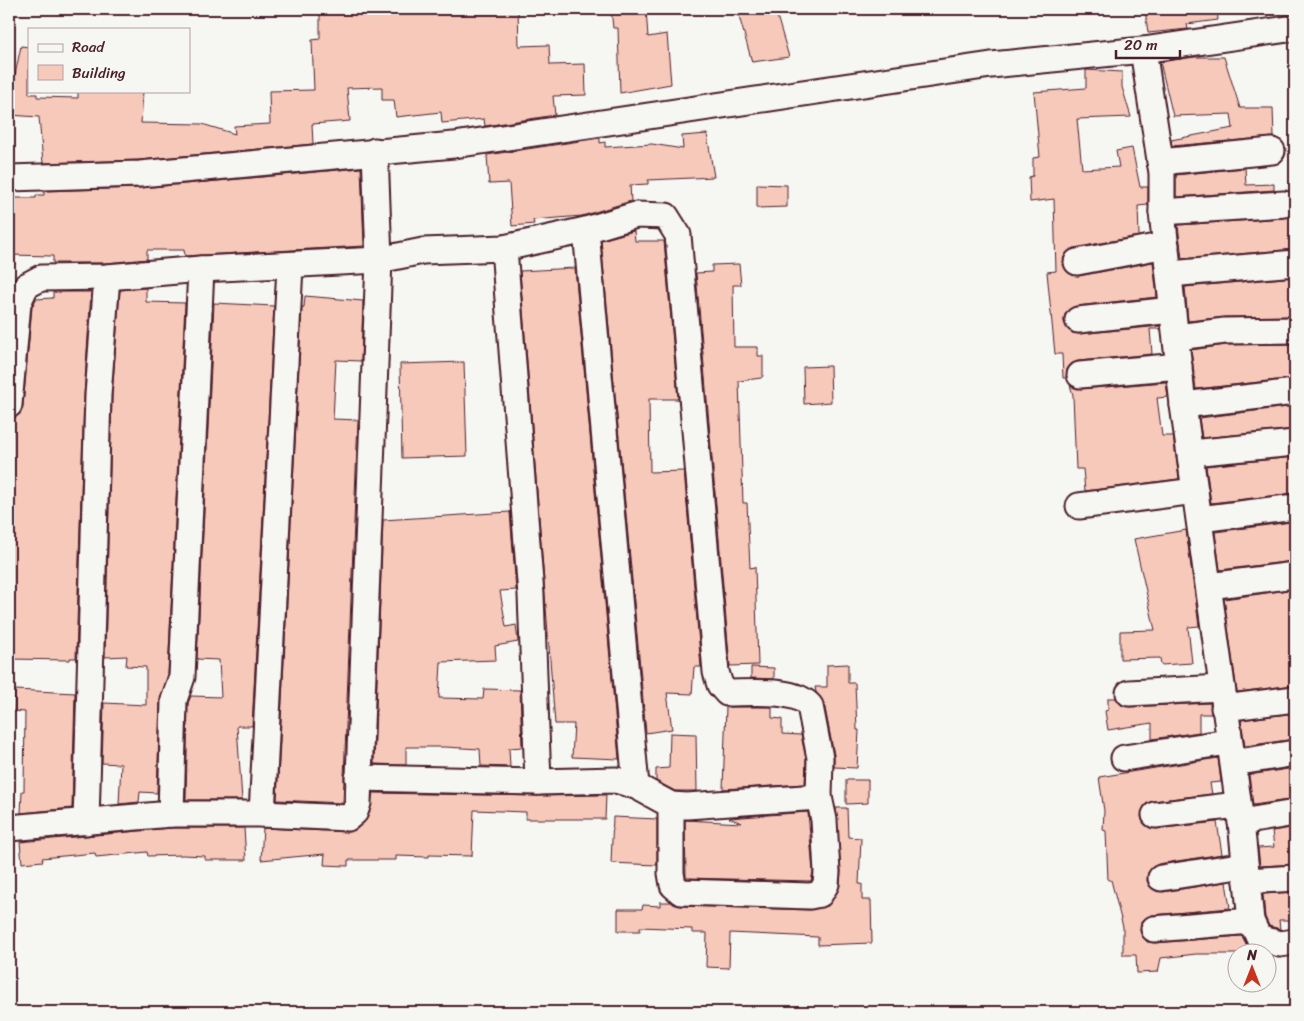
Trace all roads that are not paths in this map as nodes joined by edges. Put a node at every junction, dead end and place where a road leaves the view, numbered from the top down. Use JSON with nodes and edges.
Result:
{"nodes":[{"id":1,"x":1295,"y":28,"type":"edge"},
{"id":2,"x":1144,"y":50,"type":"junction"},
{"id":3,"x":375,"y":151,"type":"junction"},
{"id":4,"x":1272,"y":151,"type":"dead end"},
{"id":5,"x":1160,"y":162,"type":"junction"},
{"id":6,"x":9,"y":178,"type":"edge"},
{"id":7,"x":1284,"y":204,"type":"dead end"},
{"id":8,"x":1162,"y":212,"type":"junction"},
{"id":9,"x":586,"y":230,"type":"junction"},
{"id":10,"x":1166,"y":245,"type":"junction"},
{"id":11,"x":504,"y":248,"type":"junction"},
{"id":12,"x":379,"y":260,"type":"junction"},
{"id":13,"x":1077,"y":262,"type":"dead end"},
{"id":14,"x":1295,"y":264,"type":"edge"},
{"id":15,"x":290,"y":266,"type":"junction"},
{"id":16,"x":201,"y":269,"type":"junction"},
{"id":17,"x":1170,"y":274,"type":"junction"},
{"id":18,"x":107,"y":276,"type":"junction"},
{"id":19,"x":1172,"y":310,"type":"junction"},
{"id":20,"x":1078,"y":320,"type":"dead end"},
{"id":21,"x":1295,"y":330,"type":"edge"},
{"id":22,"x":1176,"y":337,"type":"junction"},
{"id":23,"x":1179,"y":366,"type":"junction"},
{"id":24,"x":1080,"y":375,"type":"dead end"},
{"id":25,"x":1295,"y":392,"type":"edge"},
{"id":26,"x":9,"y":405,"type":"edge"},
{"id":27,"x":1183,"y":405,"type":"junction"},
{"id":28,"x":1295,"y":443,"type":"edge"},
{"id":29,"x":1191,"y":453,"type":"junction"},
{"id":30,"x":1195,"y":491,"type":"junction"},
{"id":31,"x":1079,"y":506,"type":"dead end"},
{"id":32,"x":1295,"y":507,"type":"edge"},
{"id":33,"x":1200,"y":519,"type":"junction"},
{"id":34,"x":1295,"y":575,"type":"edge"},
{"id":35,"x":1209,"y":586,"type":"junction"},
{"id":36,"x":1129,"y":693,"type":"dead end"},
{"id":37,"x":1223,"y":698,"type":"junction"},
{"id":38,"x":1295,"y":699,"type":"edge"},
{"id":39,"x":1231,"y":753,"type":"junction"},
{"id":40,"x":1295,"y":753,"type":"edge"},
{"id":41,"x":1124,"y":758,"type":"dead end"},
{"id":42,"x":358,"y":778,"type":"junction"},
{"id":43,"x":538,"y":782,"type":"junction"},
{"id":44,"x":636,"y":786,"type":"junction"},
{"id":45,"x":819,"y":797,"type":"junction"},
{"id":46,"x":671,"y":805,"type":"junction"},
{"id":47,"x":1239,"y":813,"type":"junction"},
{"id":48,"x":1295,"y":813,"type":"edge"},
{"id":49,"x":171,"y":814,"type":"junction"},
{"id":50,"x":262,"y":814,"type":"junction"},
{"id":51,"x":1155,"y":815,"type":"dead end"},
{"id":52,"x":86,"y":822,"type":"junction"},
{"id":53,"x":9,"y":828,"type":"edge"},
{"id":54,"x":1246,"y":873,"type":"junction"},
{"id":55,"x":1161,"y":878,"type":"dead end"},
{"id":56,"x":1295,"y":878,"type":"edge"},
{"id":57,"x":1251,"y":921,"type":"junction"},
{"id":58,"x":1154,"y":929,"type":"dead end"},
{"id":59,"x":1295,"y":942,"type":"edge"}],
"edges":[{"from":1,"to":2,"type":"street"},
{"from":2,"to":3,"type":"street"},
{"from":2,"to":5,"type":"street"},
{"from":3,"to":6,"type":"street"},
{"from":3,"to":12,"type":"street"},
{"from":4,"to":5,"type":"street"},
{"from":5,"to":8,"type":"street"},
{"from":7,"to":8,"type":"street"},
{"from":8,"to":10,"type":"street"},
{"from":9,"to":11,"type":"street"},
{"from":9,"to":44,"type":"street"},
{"from":9,"to":45,"type":"street"},
{"from":10,"to":13,"type":"street"},
{"from":10,"to":17,"type":"street"},
{"from":11,"to":12,"type":"street"},
{"from":11,"to":43,"type":"street"},
{"from":12,"to":15,"type":"street"},
{"from":12,"to":42,"type":"street"},
{"from":14,"to":17,"type":"street"},
{"from":15,"to":16,"type":"street"},
{"from":15,"to":50,"type":"street"},
{"from":16,"to":18,"type":"street"},
{"from":16,"to":49,"type":"street"},
{"from":17,"to":19,"type":"street"},
{"from":18,"to":26,"type":"street"},
{"from":18,"to":52,"type":"street"},
{"from":19,"to":20,"type":"street"},
{"from":19,"to":22,"type":"street"},
{"from":21,"to":22,"type":"street"},
{"from":22,"to":23,"type":"street"},
{"from":23,"to":24,"type":"street"},
{"from":23,"to":27,"type":"street"},
{"from":25,"to":27,"type":"street"},
{"from":27,"to":29,"type":"street"},
{"from":28,"to":29,"type":"street"},
{"from":29,"to":30,"type":"street"},
{"from":30,"to":31,"type":"street"},
{"from":30,"to":33,"type":"street"},
{"from":32,"to":33,"type":"street"},
{"from":33,"to":35,"type":"street"},
{"from":34,"to":35,"type":"street"},
{"from":35,"to":37,"type":"street"},
{"from":36,"to":37,"type":"street"},
{"from":37,"to":38,"type":"street"},
{"from":37,"to":39,"type":"street"},
{"from":39,"to":40,"type":"street"},
{"from":39,"to":41,"type":"street"},
{"from":39,"to":47,"type":"street"},
{"from":42,"to":43,"type":"street"},
{"from":42,"to":50,"type":"street"},
{"from":43,"to":44,"type":"street"},
{"from":44,"to":46,"type":"street"},
{"from":45,"to":46,"type":"street"},
{"from":45,"to":46,"type":"street"},
{"from":47,"to":48,"type":"street"},
{"from":47,"to":51,"type":"street"},
{"from":47,"to":54,"type":"street"},
{"from":49,"to":50,"type":"street"},
{"from":49,"to":52,"type":"street"},
{"from":52,"to":53,"type":"street"},
{"from":54,"to":55,"type":"street"},
{"from":54,"to":56,"type":"street"},
{"from":54,"to":57,"type":"street"},
{"from":57,"to":58,"type":"street"},
{"from":57,"to":59,"type":"street"}]}
